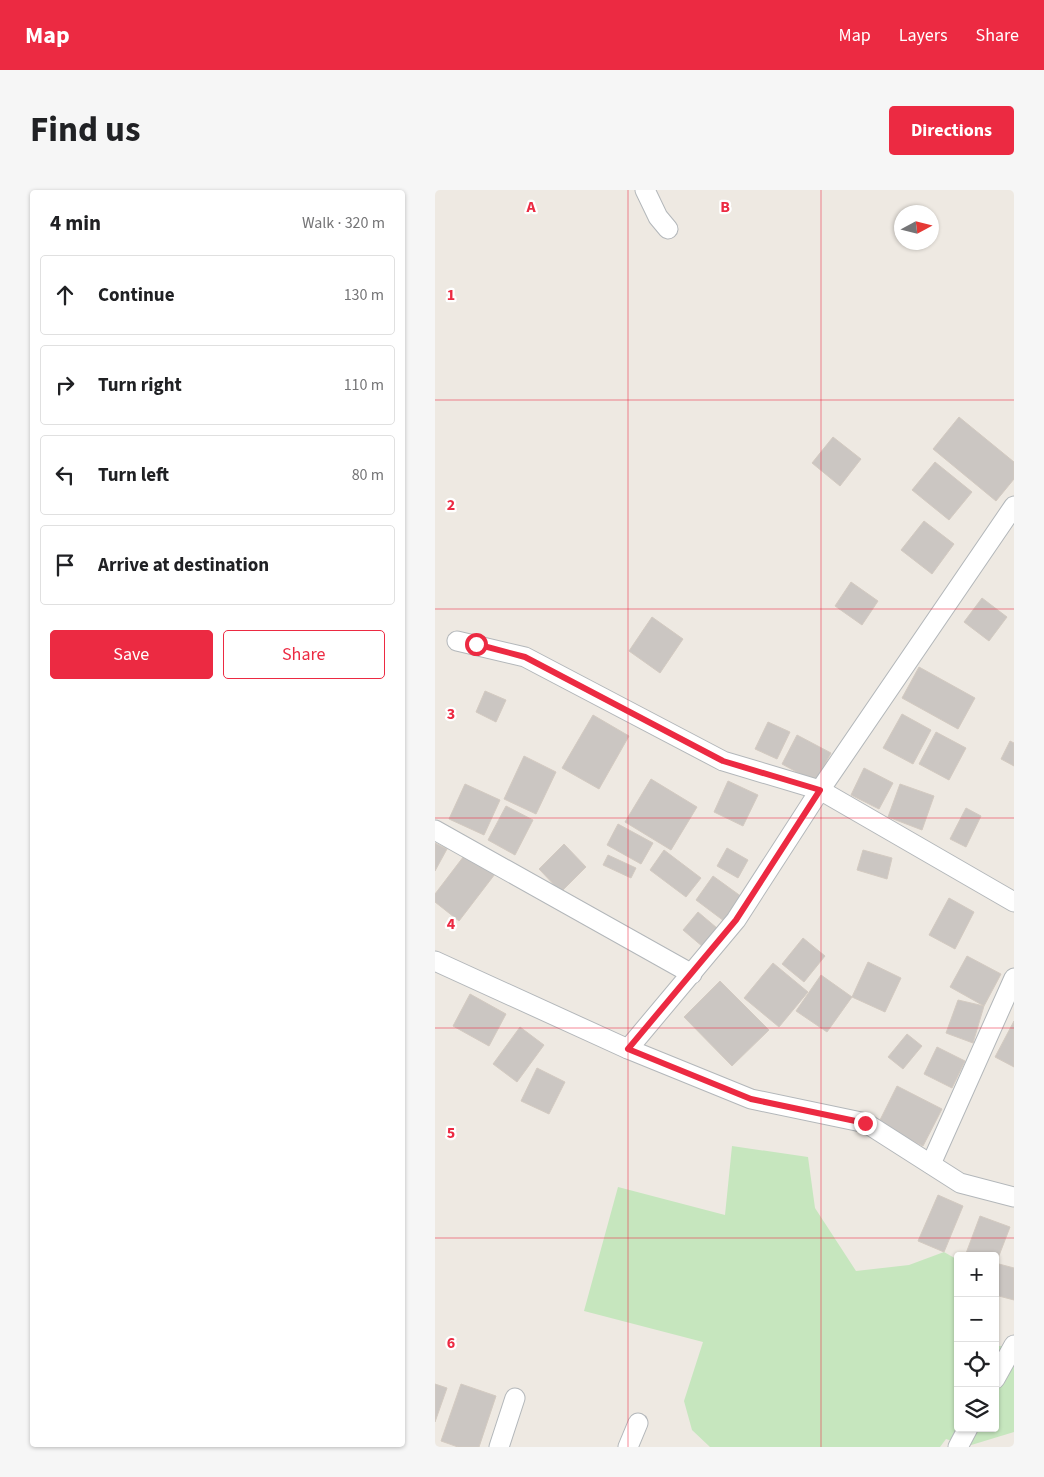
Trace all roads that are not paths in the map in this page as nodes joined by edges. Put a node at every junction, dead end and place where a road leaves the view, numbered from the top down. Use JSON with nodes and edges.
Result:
{"nodes":[{"id":1,"x":645,"y":190,"type":"edge"},
{"id":2,"x":668,"y":229,"type":"dead end"},
{"id":3,"x":1014,"y":506,"type":"edge"},
{"id":4,"x":457,"y":641,"type":"dead end"},
{"id":5,"x":820,"y":790,"type":"junction"},
{"id":6,"x":435,"y":830,"type":"edge"},
{"id":7,"x":1014,"y":902,"type":"edge"},
{"id":8,"x":435,"y":961,"type":"edge"},
{"id":9,"x":691,"y":974,"type":"junction"},
{"id":10,"x":1014,"y":978,"type":"edge"},
{"id":11,"x":628,"y":1049,"type":"junction"},
{"id":12,"x":931,"y":1164,"type":"junction"},
{"id":13,"x":1014,"y":1197,"type":"edge"},
{"id":14,"x":1014,"y":1345,"type":"edge"},
{"id":15,"x":999,"y":1372,"type":"edge"},
{"id":16,"x":515,"y":1398,"type":"dead end"},
{"id":17,"x":638,"y":1423,"type":"dead end"},
{"id":18,"x":966,"y":1432,"type":"edge"},
{"id":19,"x":499,"y":1447,"type":"edge"},
{"id":20,"x":627,"y":1447,"type":"edge"},
{"id":21,"x":958,"y":1447,"type":"edge"}],
"edges":[{"from":1,"to":2,"type":"street"},
{"from":3,"to":5,"type":"street"},
{"from":4,"to":5,"type":"street"},
{"from":5,"to":7,"type":"street"},
{"from":5,"to":9,"type":"street"},
{"from":6,"to":9,"type":"street"},
{"from":8,"to":11,"type":"street"},
{"from":9,"to":11,"type":"street"},
{"from":10,"to":12,"type":"street"},
{"from":11,"to":12,"type":"street"},
{"from":12,"to":13,"type":"street"},
{"from":14,"to":15,"type":"street"},
{"from":16,"to":19,"type":"street"},
{"from":17,"to":20,"type":"street"},
{"from":18,"to":21,"type":"street"}]}
